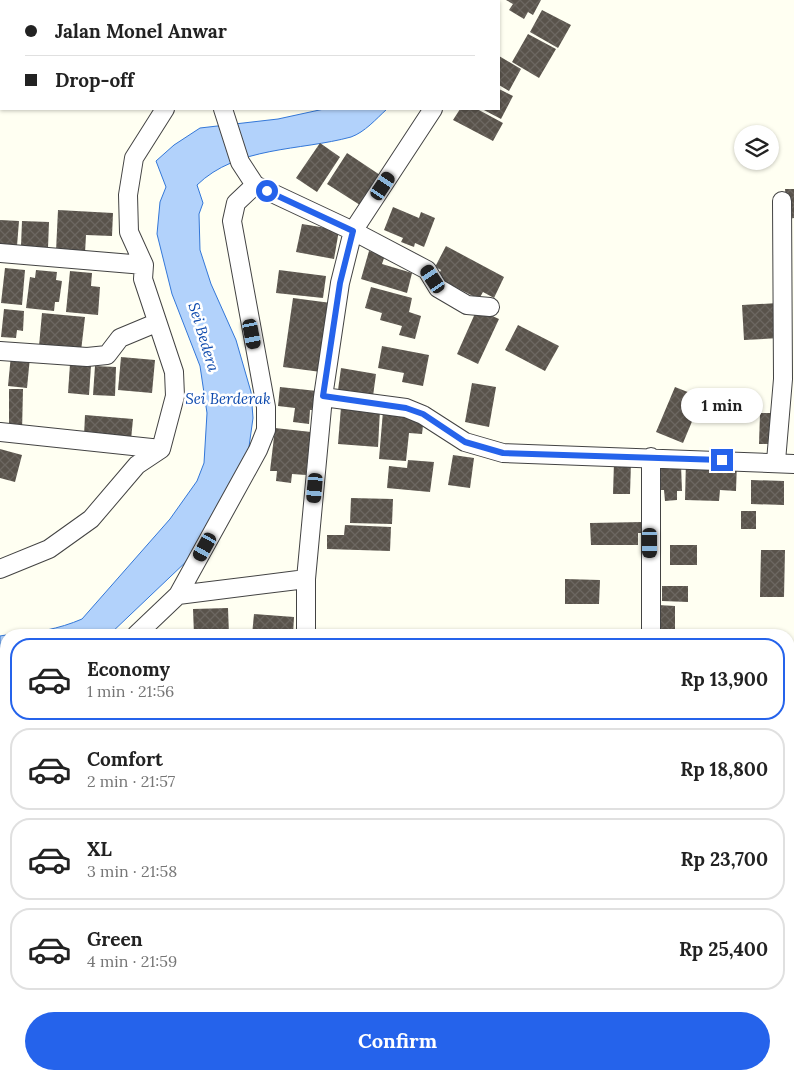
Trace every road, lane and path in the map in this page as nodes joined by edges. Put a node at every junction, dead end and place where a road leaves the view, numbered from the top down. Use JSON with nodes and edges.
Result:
{"nodes":[{"id":1,"x":164,"y":110,"type":"edge"},
{"id":2,"x":223,"y":110,"type":"edge"},
{"id":3,"x":432,"y":110,"type":"edge"},
{"id":4,"x":255,"y":185,"type":"junction"},
{"id":5,"x":782,"y":201,"type":"dead end"},
{"id":6,"x":353,"y":231,"type":"junction"},
{"id":7,"x":0,"y":253,"type":"edge"},
{"id":8,"x":144,"y":265,"type":"junction"},
{"id":9,"x":490,"y":307,"type":"dead end"},
{"id":10,"x":156,"y":323,"type":"junction"},
{"id":11,"x":0,"y":350,"type":"edge"},
{"id":12,"x":323,"y":396,"type":"junction"},
{"id":13,"x":0,"y":432,"type":"edge"},
{"id":14,"x":160,"y":449,"type":"junction"},
{"id":15,"x":651,"y":457,"type":"junction"},
{"id":16,"x":776,"y":462,"type":"junction"},
{"id":17,"x":794,"y":464,"type":"edge"},
{"id":18,"x":0,"y":569,"type":"edge"},
{"id":19,"x":306,"y":578,"type":"junction"},
{"id":20,"x":178,"y":595,"type":"junction"},
{"id":21,"x":142,"y":629,"type":"edge"},
{"id":22,"x":306,"y":629,"type":"edge"},
{"id":23,"x":651,"y":629,"type":"edge"}],
"edges":[{"from":1,"to":8,"type":"street"},
{"from":2,"to":4,"type":"street"},
{"from":3,"to":6,"type":"street"},
{"from":4,"to":6,"type":"street"},
{"from":4,"to":20,"type":"street"},
{"from":5,"to":16,"type":"street"},
{"from":6,"to":9,"type":"street"},
{"from":6,"to":12,"type":"street"},
{"from":7,"to":8,"type":"street"},
{"from":8,"to":10,"type":"street"},
{"from":10,"to":11,"type":"street"},
{"from":10,"to":14,"type":"street"},
{"from":12,"to":15,"type":"street"},
{"from":12,"to":19,"type":"street"},
{"from":13,"to":14,"type":"street"},
{"from":14,"to":18,"type":"street"},
{"from":15,"to":16,"type":"street"},
{"from":15,"to":23,"type":"street"},
{"from":16,"to":17,"type":"street"},
{"from":19,"to":20,"type":"street"},
{"from":19,"to":22,"type":"street"},
{"from":20,"to":21,"type":"street"}]}
